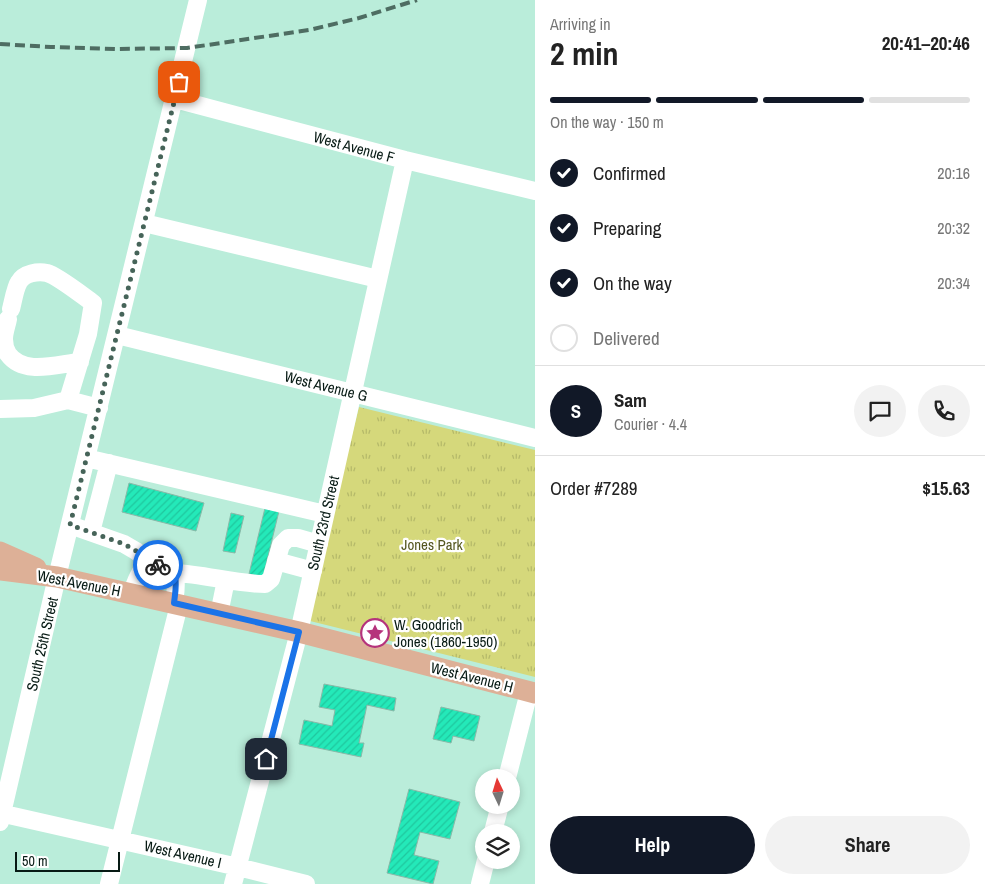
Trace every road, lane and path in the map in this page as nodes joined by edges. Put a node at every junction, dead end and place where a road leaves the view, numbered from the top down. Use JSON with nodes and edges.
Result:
{"nodes":[{"id":1,"x":198,"y":0,"type":"edge"},
{"id":2,"x":174,"y":99,"type":"junction"},
{"id":3,"x":404,"y":160,"type":"junction"},
{"id":4,"x":535,"y":191,"type":"edge"},
{"id":5,"x":144,"y":223,"type":"junction"},
{"id":6,"x":378,"y":279,"type":"junction"},
{"id":7,"x":117,"y":335,"type":"junction"},
{"id":8,"x":80,"y":362,"type":"junction"},
{"id":9,"x":353,"y":393,"type":"junction"},
{"id":10,"x":68,"y":400,"type":"junction"},
{"id":11,"x":99,"y":408,"type":"junction"},
{"id":12,"x":0,"y":409,"type":"edge"},
{"id":13,"x":535,"y":438,"type":"edge"},
{"id":14,"x":86,"y":458,"type":"junction"},
{"id":15,"x":109,"y":463,"type":"junction"},
{"id":16,"x":325,"y":514,"type":"junction"},
{"id":17,"x":70,"y":525,"type":"junction"},
{"id":18,"x":92,"y":532,"type":"junction"},
{"id":19,"x":319,"y":544,"type":"junction"},
{"id":20,"x":0,"y":552,"type":"edge"},
{"id":21,"x":276,"y":561,"type":"junction"},
{"id":22,"x":152,"y":564,"type":"junction"},
{"id":23,"x":0,"y":570,"type":"edge"},
{"id":24,"x":313,"y":571,"type":"junction"},
{"id":25,"x":174,"y":573,"type":"junction"},
{"id":26,"x":57,"y":577,"type":"junction"},
{"id":27,"x":226,"y":580,"type":"junction"},
{"id":28,"x":132,"y":594,"type":"junction"},
{"id":29,"x":176,"y":604,"type":"junction"},
{"id":30,"x":220,"y":614,"type":"junction"},
{"id":31,"x":299,"y":632,"type":"junction"},
{"id":32,"x":532,"y":692,"type":"edge"},
{"id":33,"x":510,"y":769,"type":"edge"},
{"id":34,"x":1,"y":816,"type":"edge"},
{"id":35,"x":120,"y":840,"type":"junction"},
{"id":36,"x":238,"y":867,"type":"junction"},
{"id":37,"x":484,"y":869,"type":"edge"},
{"id":38,"x":109,"y":884,"type":"edge"},
{"id":39,"x":234,"y":884,"type":"edge"},
{"id":40,"x":306,"y":884,"type":"edge"},
{"id":41,"x":480,"y":884,"type":"edge"}],
"edges":[{"from":1,"to":2,"type":"street","name":"South 25th Street"},
{"from":2,"to":3,"type":"street","name":"West Avenue F"},
{"from":2,"to":5,"type":"street","name":"South 25th Street"},
{"from":3,"to":4,"type":"street","name":"West Avenue F"},
{"from":3,"to":6,"type":"street","name":"South 23rd Street"},
{"from":5,"to":6,"type":"street"},
{"from":5,"to":7,"type":"street","name":"South 25th Street"},
{"from":6,"to":9,"type":"street","name":"South 23rd Street"},
{"from":7,"to":9,"type":"street","name":"West Avenue G"},
{"from":7,"to":11,"type":"street","name":"South 25th Street"},
{"from":8,"to":8,"type":"street"},
{"from":8,"to":10,"type":"street"},
{"from":9,"to":13,"type":"street","name":"West Avenue G"},
{"from":9,"to":16,"type":"street","name":"South 23rd Street"},
{"from":10,"to":11,"type":"street"},
{"from":10,"to":12,"type":"street"},
{"from":11,"to":14,"type":"street","name":"South 25th Street"},
{"from":14,"to":15,"type":"street"},
{"from":14,"to":17,"type":"street","name":"South 25th Street"},
{"from":15,"to":16,"type":"street"},
{"from":15,"to":18,"type":"street"},
{"from":16,"to":19,"type":"street","name":"South 23rd Street"},
{"from":17,"to":18,"type":"street"},
{"from":17,"to":26,"type":"street","name":"South 25th Street"},
{"from":18,"to":22,"type":"street"},
{"from":19,"to":21,"type":"street"},
{"from":19,"to":24,"type":"street","name":"South 23rd Street"},
{"from":20,"to":26,"type":"main road"},
{"from":21,"to":24,"type":"street"},
{"from":21,"to":27,"type":"street"},
{"from":22,"to":25,"type":"street"},
{"from":22,"to":28,"type":"street"},
{"from":23,"to":26,"type":"main road","name":"West Avenue H"},
{"from":24,"to":31,"type":"street","name":"South 23rd Street"},
{"from":25,"to":27,"type":"street"},
{"from":25,"to":29,"type":"street"},
{"from":26,"to":28,"type":"main road","name":"West Avenue H"},
{"from":26,"to":34,"type":"street","name":"South 25th Street"},
{"from":27,"to":30,"type":"street"},
{"from":28,"to":29,"type":"main road","name":"West Avenue H"},
{"from":29,"to":30,"type":"main road","name":"West Avenue H"},
{"from":29,"to":35,"type":"street"},
{"from":30,"to":31,"type":"main road","name":"West Avenue H"},
{"from":31,"to":32,"type":"main road","name":"West Avenue H"},
{"from":31,"to":36,"type":"street","name":"South 23rd Street"},
{"from":32,"to":33,"type":"street"},
{"from":34,"to":35,"type":"street","name":"West Avenue I"},
{"from":35,"to":36,"type":"street","name":"West Avenue I"},
{"from":35,"to":38,"type":"street"},
{"from":36,"to":39,"type":"street","name":"South 23rd Street"},
{"from":36,"to":40,"type":"street","name":"West Avenue I"},
{"from":37,"to":41,"type":"street"}]}
